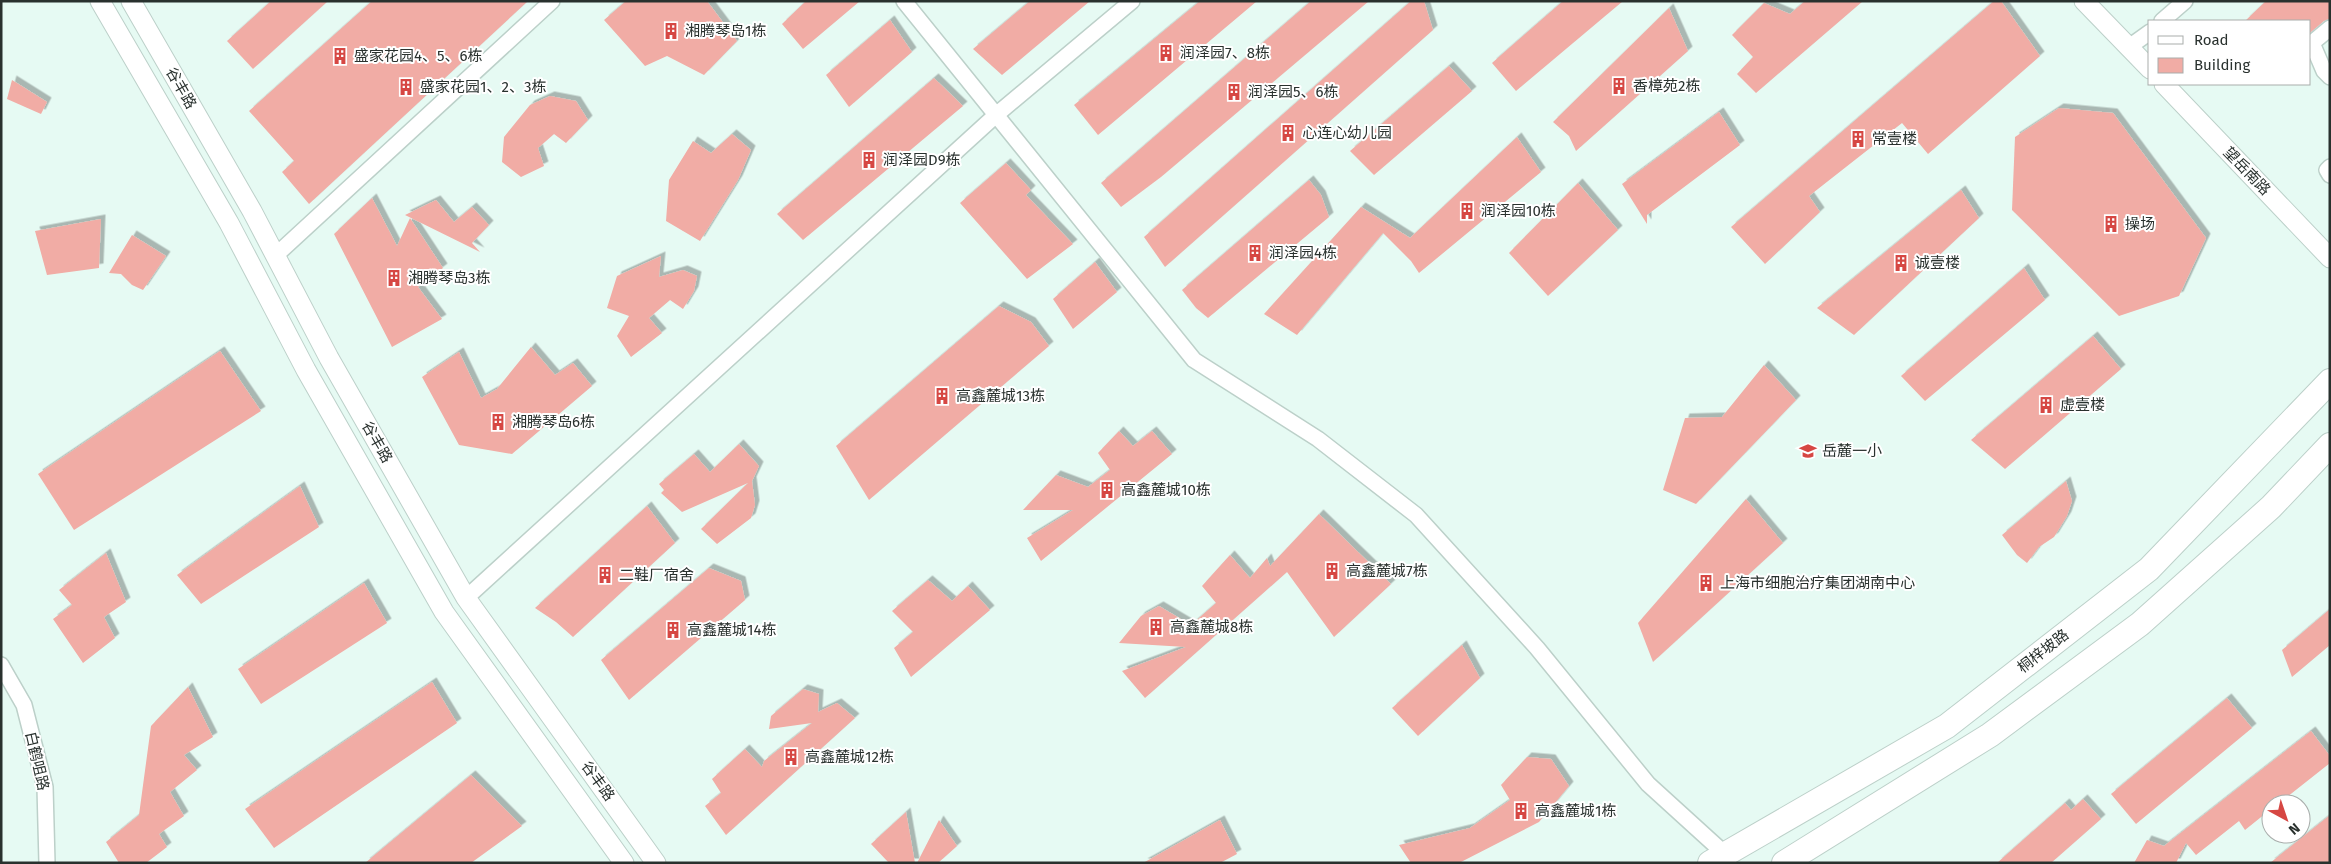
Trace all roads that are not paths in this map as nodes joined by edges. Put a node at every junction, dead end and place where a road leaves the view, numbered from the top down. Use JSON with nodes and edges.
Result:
{"nodes":[{"id":1,"x":100,"y":1,"type":"edge"},
{"id":2,"x":131,"y":1,"type":"edge"},
{"id":3,"x":552,"y":1,"type":"edge"},
{"id":4,"x":904,"y":1,"type":"edge"},
{"id":5,"x":1132,"y":1,"type":"edge"},
{"id":6,"x":2084,"y":1,"type":"edge"},
{"id":7,"x":2184,"y":1,"type":"edge"},
{"id":8,"x":2163,"y":20,"type":"edge"},
{"id":9,"x":2330,"y":28,"type":"edge"},
{"id":10,"x":2148,"y":34,"type":"edge"},
{"id":11,"x":2129,"y":48,"type":"junction"},
{"id":12,"x":2148,"y":67,"type":"edge"},
{"id":13,"x":2330,"y":77,"type":"edge"},
{"id":14,"x":2165,"y":85,"type":"edge"},
{"id":15,"x":996,"y":115,"type":"junction"},
{"id":16,"x":2330,"y":167,"type":"edge"},
{"id":17,"x":2330,"y":175,"type":"edge"},
{"id":18,"x":275,"y":256,"type":"junction"},
{"id":19,"x":2330,"y":258,"type":"edge"},
{"id":20,"x":2330,"y":381,"type":"edge"},
{"id":21,"x":2330,"y":445,"type":"edge"},
{"id":22,"x":466,"y":598,"type":"junction"},
{"id":23,"x":1,"y":665,"type":"edge"},
{"id":24,"x":1717,"y":858,"type":"edge"},
{"id":25,"x":47,"y":863,"type":"edge"},
{"id":26,"x":624,"y":863,"type":"edge"},
{"id":27,"x":656,"y":863,"type":"edge"},
{"id":28,"x":1784,"y":863,"type":"edge"}],
"edges":[{"from":1,"to":26,"type":"street","name":"谷丰路"},
{"from":2,"to":18,"type":"street","name":"谷丰路"},
{"from":3,"to":18,"type":"street"},
{"from":4,"to":15,"type":"street"},
{"from":5,"to":15,"type":"street"},
{"from":6,"to":11,"type":"street"},
{"from":7,"to":8,"type":"street"},
{"from":9,"to":13,"type":"street"},
{"from":10,"to":11,"type":"street"},
{"from":11,"to":12,"type":"street"},
{"from":14,"to":19,"type":"street","name":"望岳南路"},
{"from":15,"to":22,"type":"street"},
{"from":15,"to":24,"type":"street"},
{"from":16,"to":17,"type":"street"},
{"from":18,"to":22,"type":"street","name":"谷丰路"},
{"from":20,"to":24,"type":"main road","name":"桐梓坡路"},
{"from":21,"to":28,"type":"main road"},
{"from":22,"to":27,"type":"street","name":"谷丰路"},
{"from":23,"to":25,"type":"street","name":"白鹤咀路"}]}
